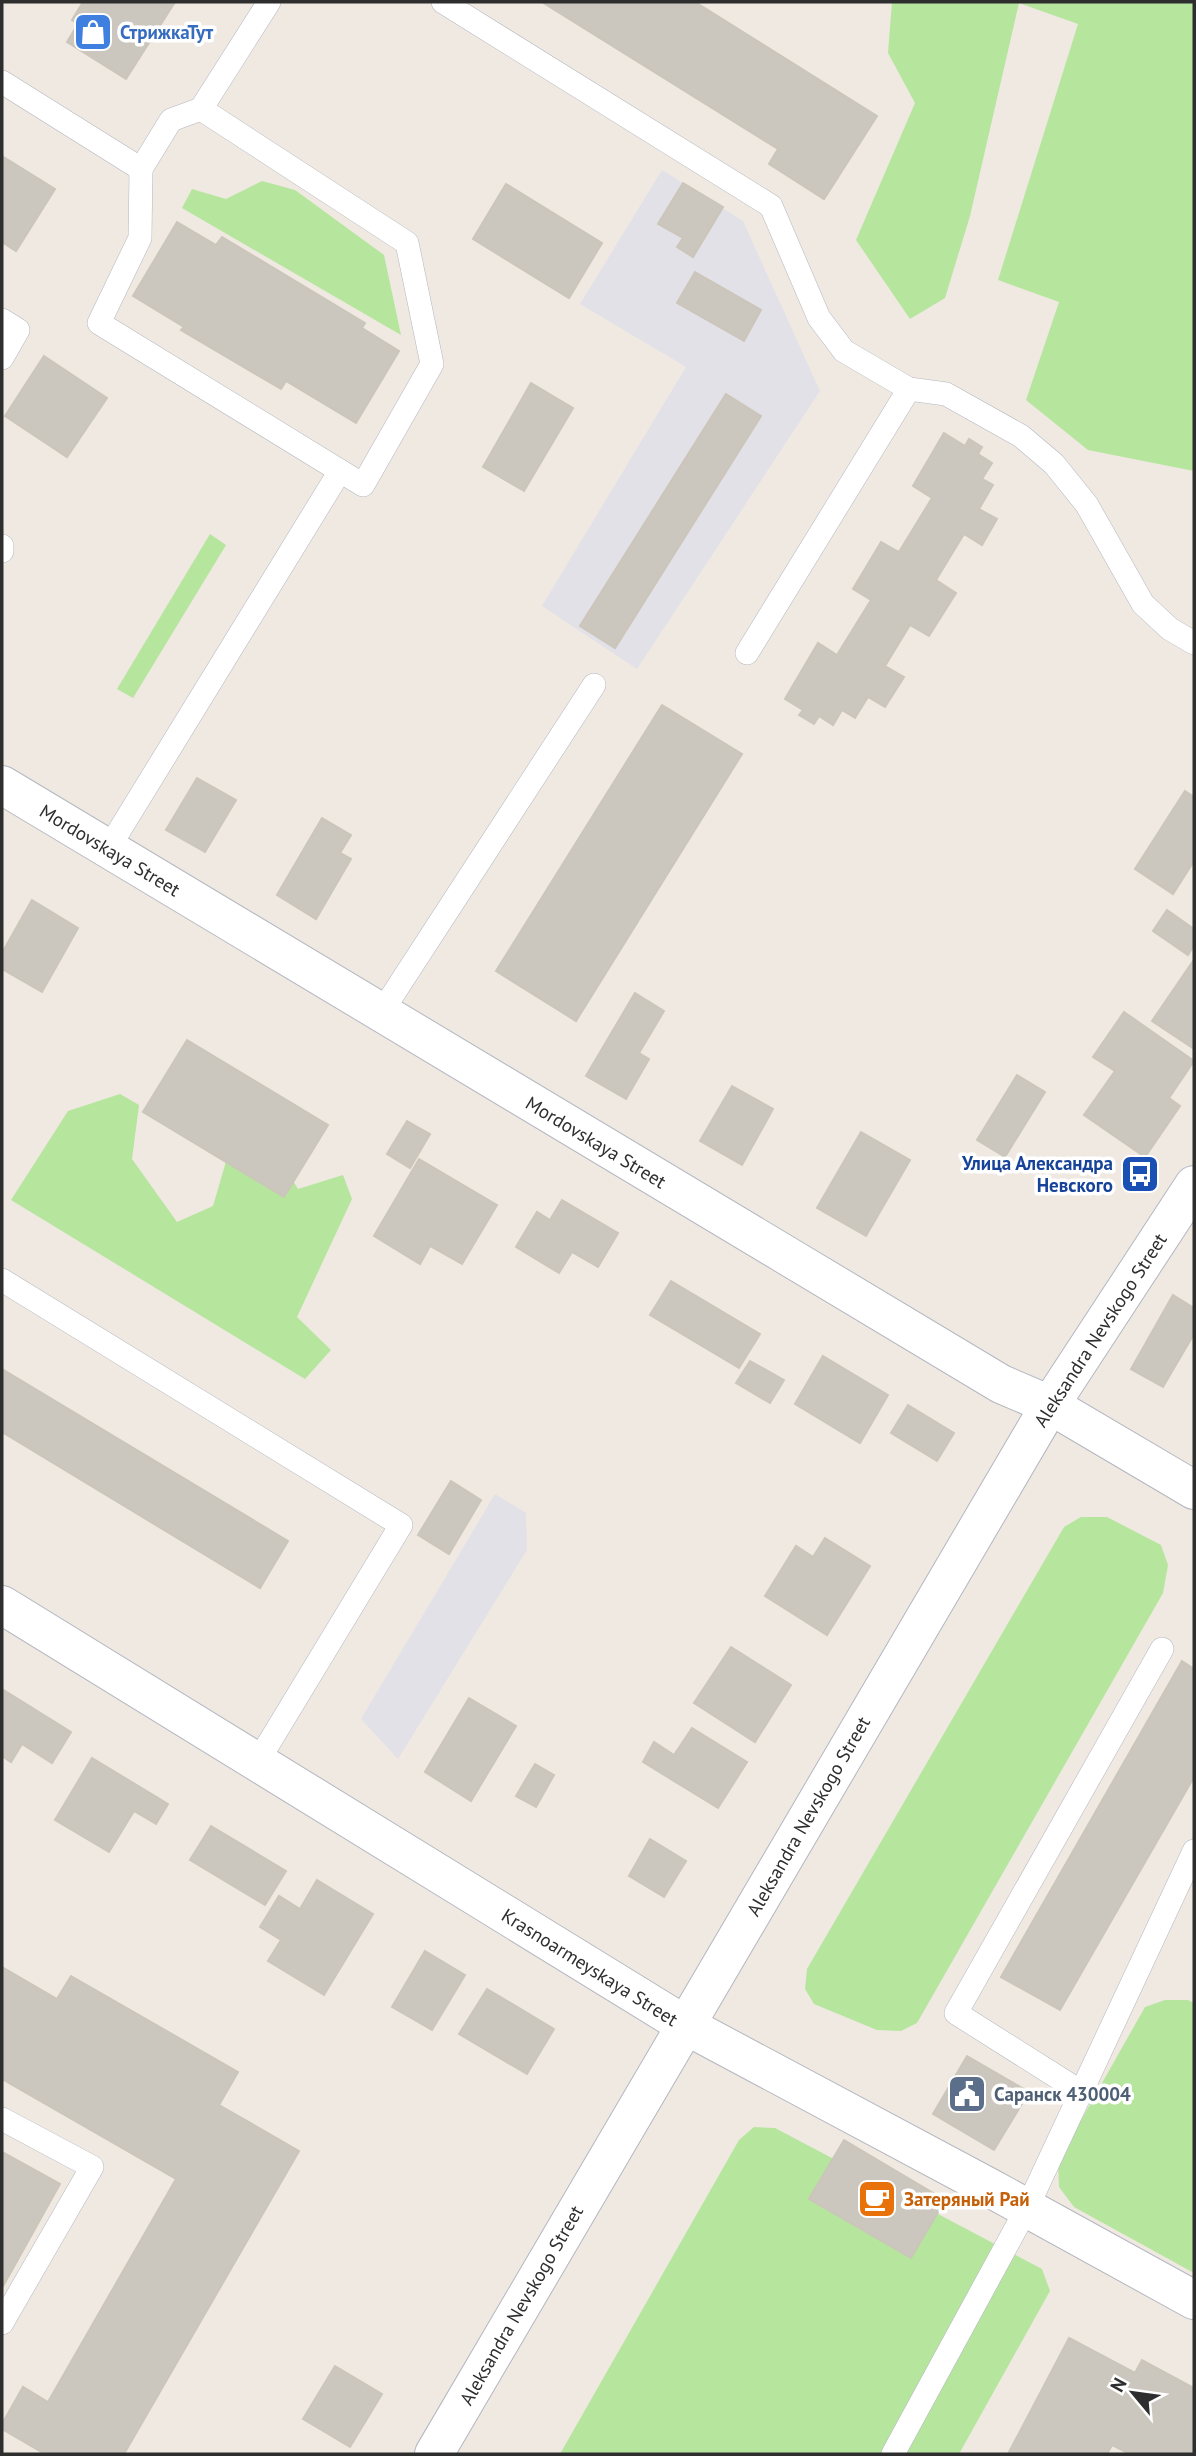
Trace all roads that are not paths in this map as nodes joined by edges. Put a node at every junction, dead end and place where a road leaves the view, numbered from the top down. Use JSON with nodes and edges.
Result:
{"nodes":[{"id":1,"x":269,"y":2,"type":"edge"},
{"id":2,"x":443,"y":2,"type":"edge"},
{"id":3,"x":2,"y":82,"type":"edge"},
{"id":4,"x":201,"y":109,"type":"junction"},
{"id":5,"x":141,"y":169,"type":"junction"},
{"id":6,"x":2,"y":320,"type":"edge"},
{"id":7,"x":2,"y":358,"type":"edge"},
{"id":8,"x":909,"y":388,"type":"junction"},
{"id":9,"x":340,"y":471,"type":"junction"},
{"id":10,"x":1194,"y":643,"type":"edge"},
{"id":11,"x":747,"y":653,"type":"dead end"},
{"id":12,"x":594,"y":685,"type":"dead end"},
{"id":13,"x":2,"y":785,"type":"edge"},
{"id":14,"x":108,"y":849,"type":"junction"},
{"id":15,"x":381,"y":1013,"type":"junction"},
{"id":16,"x":1194,"y":1185,"type":"edge"},
{"id":17,"x":2,"y":1280,"type":"edge"},
{"id":18,"x":1050,"y":1405,"type":"junction"},
{"id":19,"x":1194,"y":1490,"type":"edge"},
{"id":20,"x":2,"y":1605,"type":"edge"},
{"id":21,"x":1162,"y":1649,"type":"dead end"},
{"id":22,"x":258,"y":1761,"type":"junction"},
{"id":23,"x":1194,"y":1851,"type":"edge"},
{"id":24,"x":685,"y":2025,"type":"junction"},
{"id":25,"x":1081,"y":2092,"type":"junction"},
{"id":26,"x":2,"y":2119,"type":"edge"},
{"id":27,"x":1027,"y":2208,"type":"junction"},
{"id":28,"x":1194,"y":2300,"type":"edge"},
{"id":29,"x":2,"y":2323,"type":"edge"},
{"id":30,"x":434,"y":2454,"type":"edge"},
{"id":31,"x":893,"y":2454,"type":"edge"}],
"edges":[{"from":1,"to":4,"type":"lane"},
{"from":2,"to":8,"type":"lane"},
{"from":3,"to":5,"type":"lane"},
{"from":4,"to":5,"type":"lane"},
{"from":4,"to":9,"type":"lane"},
{"from":5,"to":9,"type":"lane"},
{"from":6,"to":7,"type":"lane"},
{"from":8,"to":10,"type":"lane"},
{"from":8,"to":11,"type":"lane"},
{"from":9,"to":14,"type":"lane"},
{"from":12,"to":15,"type":"lane"},
{"from":13,"to":14,"type":"street","name":"Mordovskaya Street"},
{"from":14,"to":15,"type":"street","name":"Mordovskaya Street"},
{"from":15,"to":18,"type":"street","name":"Mordovskaya Street"},
{"from":16,"to":18,"type":"street","name":"Aleksandra Nevskogo Street"},
{"from":17,"to":22,"type":"lane"},
{"from":18,"to":19,"type":"street","name":"Mordovskaya Street"},
{"from":18,"to":24,"type":"street","name":"Aleksandra Nevskogo Street"},
{"from":20,"to":22,"type":"street","name":"Krasnoarmeyskaya Street"},
{"from":21,"to":25,"type":"lane"},
{"from":22,"to":24,"type":"street","name":"Krasnoarmeyskaya Street"},
{"from":23,"to":25,"type":"lane"},
{"from":24,"to":27,"type":"street","name":"Krasnoarmeyskaya Street"},
{"from":24,"to":30,"type":"street","name":"Aleksandra Nevskogo Street"},
{"from":25,"to":27,"type":"lane"},
{"from":26,"to":29,"type":"lane"},
{"from":27,"to":28,"type":"street","name":"Krasnoarmeyskaya Street"},
{"from":27,"to":31,"type":"lane"}]}
